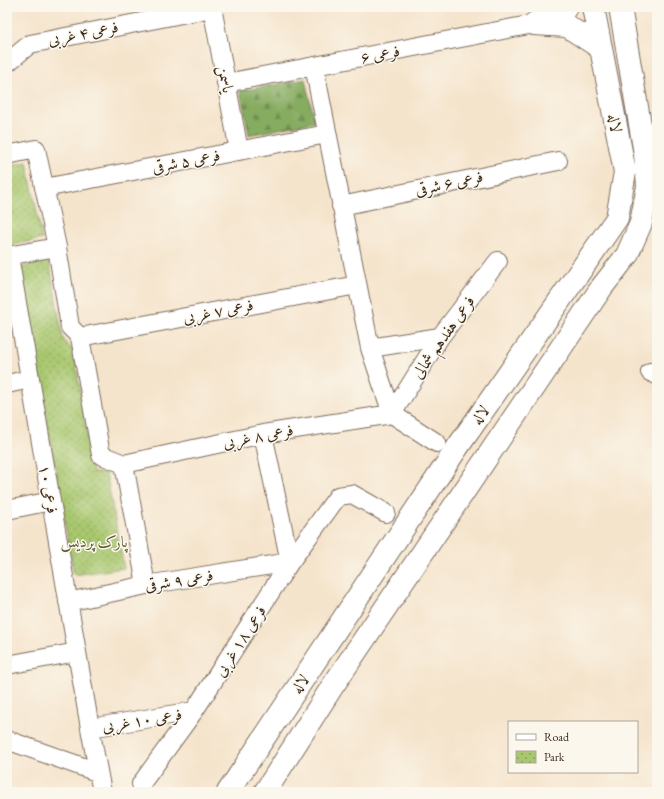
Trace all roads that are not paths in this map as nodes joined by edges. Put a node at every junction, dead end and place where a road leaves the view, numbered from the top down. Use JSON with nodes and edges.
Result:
{"nodes":[{"id":1,"x":212,"y":7,"type":"edge"},
{"id":2,"x":566,"y":7,"type":"edge"},
{"id":3,"x":593,"y":7,"type":"edge"},
{"id":4,"x":620,"y":7,"type":"edge"},
{"id":5,"x":534,"y":24,"type":"junction"},
{"id":6,"x":599,"y":47,"type":"junction"},
{"id":7,"x":7,"y":63,"type":"edge"},
{"id":8,"x":314,"y":66,"type":"junction"},
{"id":9,"x":226,"y":83,"type":"junction"},
{"id":10,"x":327,"y":134,"type":"junction"},
{"id":11,"x":239,"y":151,"type":"junction"},
{"id":12,"x":7,"y":155,"type":"edge"},
{"id":13,"x":558,"y":161,"type":"dead end"},
{"id":14,"x":44,"y":188,"type":"junction"},
{"id":15,"x":341,"y":206,"type":"junction"},
{"id":16,"x":57,"y":247,"type":"junction"},
{"id":17,"x":8,"y":256,"type":"edge"},
{"id":18,"x":498,"y":261,"type":"dead end"},
{"id":19,"x":356,"y":285,"type":"junction"},
{"id":20,"x":80,"y":336,"type":"junction"},
{"id":21,"x":440,"y":337,"type":"junction"},
{"id":22,"x":370,"y":348,"type":"junction"},
{"id":23,"x":30,"y":380,"type":"junction"},
{"id":24,"x":7,"y":384,"type":"edge"},
{"id":25,"x":392,"y":414,"type":"junction"},
{"id":26,"x":263,"y":434,"type":"junction"},
{"id":27,"x":437,"y":443,"type":"dead end"},
{"id":28,"x":124,"y":464,"type":"junction"},
{"id":29,"x":51,"y":501,"type":"junction"},
{"id":30,"x":7,"y":510,"type":"edge"},
{"id":31,"x":386,"y":513,"type":"dead end"},
{"id":32,"x":290,"y":562,"type":"junction"},
{"id":33,"x":146,"y":585,"type":"junction"},
{"id":34,"x":68,"y":602,"type":"junction"},
{"id":35,"x":77,"y":652,"type":"junction"},
{"id":36,"x":7,"y":665,"type":"edge"},
{"id":37,"x":194,"y":711,"type":"junction"},
{"id":38,"x":90,"y":728,"type":"junction"},
{"id":39,"x":7,"y":740,"type":"edge"},
{"id":40,"x":97,"y":772,"type":"junction"},
{"id":41,"x":141,"y":784,"type":"dead end"},
{"id":42,"x":102,"y":792,"type":"edge"},
{"id":43,"x":228,"y":792,"type":"edge"},
{"id":44,"x":265,"y":792,"type":"edge"}],
"edges":[{"from":1,"to":7,"type":"street","name":"فرعی ۴ غربی"},
{"from":1,"to":9,"type":"street","name":"یاسمن"},
{"from":2,"to":5,"type":"street"},
{"from":3,"to":6,"type":"street","name":"لاله"},
{"from":4,"to":44,"type":"street","name":"لاله"},
{"from":5,"to":6,"type":"street"},
{"from":5,"to":8,"type":"street","name":"فرعی ۶"},
{"from":6,"to":43,"type":"street","name":"لاله"},
{"from":8,"to":9,"type":"street","name":"فرعی ۶"},
{"from":8,"to":10,"type":"street"},
{"from":9,"to":11,"type":"street","name":"یاسمن"},
{"from":10,"to":11,"type":"street","name":"فرعی ۵ شرقی"},
{"from":10,"to":15,"type":"street"},
{"from":11,"to":14,"type":"street","name":"فرعی ۵ شرقی"},
{"from":12,"to":14,"type":"street"},
{"from":13,"to":15,"type":"street","name":"فرعی ۶ شرقی"},
{"from":14,"to":16,"type":"street"},
{"from":15,"to":19,"type":"street"},
{"from":16,"to":17,"type":"street"},
{"from":16,"to":20,"type":"street"},
{"from":17,"to":23,"type":"street","name":"فرعی ۱۰"},
{"from":18,"to":21,"type":"street","name":"فرعی هفدهم شمالی"},
{"from":19,"to":20,"type":"street","name":"فرعی ۷ غربی"},
{"from":19,"to":22,"type":"street"},
{"from":20,"to":28,"type":"street"},
{"from":21,"to":22,"type":"street"},
{"from":21,"to":25,"type":"street","name":"فرعی هفدهم شمالی"},
{"from":22,"to":25,"type":"street"},
{"from":23,"to":24,"type":"street"},
{"from":23,"to":29,"type":"street","name":"فرعی ۱۰"},
{"from":25,"to":26,"type":"street","name":"فرعی ۸ غربی"},
{"from":25,"to":27,"type":"street"},
{"from":26,"to":28,"type":"street","name":"فرعی ۸ غربی"},
{"from":26,"to":32,"type":"street"},
{"from":28,"to":33,"type":"street"},
{"from":29,"to":30,"type":"street"},
{"from":29,"to":34,"type":"street","name":"فرعی ۱۰"},
{"from":31,"to":32,"type":"street","name":"فرعی ۱۸ غربی"},
{"from":32,"to":33,"type":"street","name":"فرعی ۹ شرقی"},
{"from":32,"to":37,"type":"street","name":"فرعی ۱۸ غربی"},
{"from":33,"to":34,"type":"street","name":"فرعی ۹ شرقی"},
{"from":34,"to":35,"type":"street","name":"فرعی ۱۰"},
{"from":35,"to":36,"type":"street"},
{"from":35,"to":38,"type":"street","name":"فرعی ۱۰"},
{"from":37,"to":38,"type":"street","name":"فرعی ۱۰ غربی"},
{"from":37,"to":41,"type":"street","name":"فرعی ۱۸ غربی"},
{"from":38,"to":40,"type":"street","name":"فرعی ۱۰"},
{"from":39,"to":40,"type":"street"},
{"from":40,"to":42,"type":"street","name":"فرعی ۱۰"}]}
